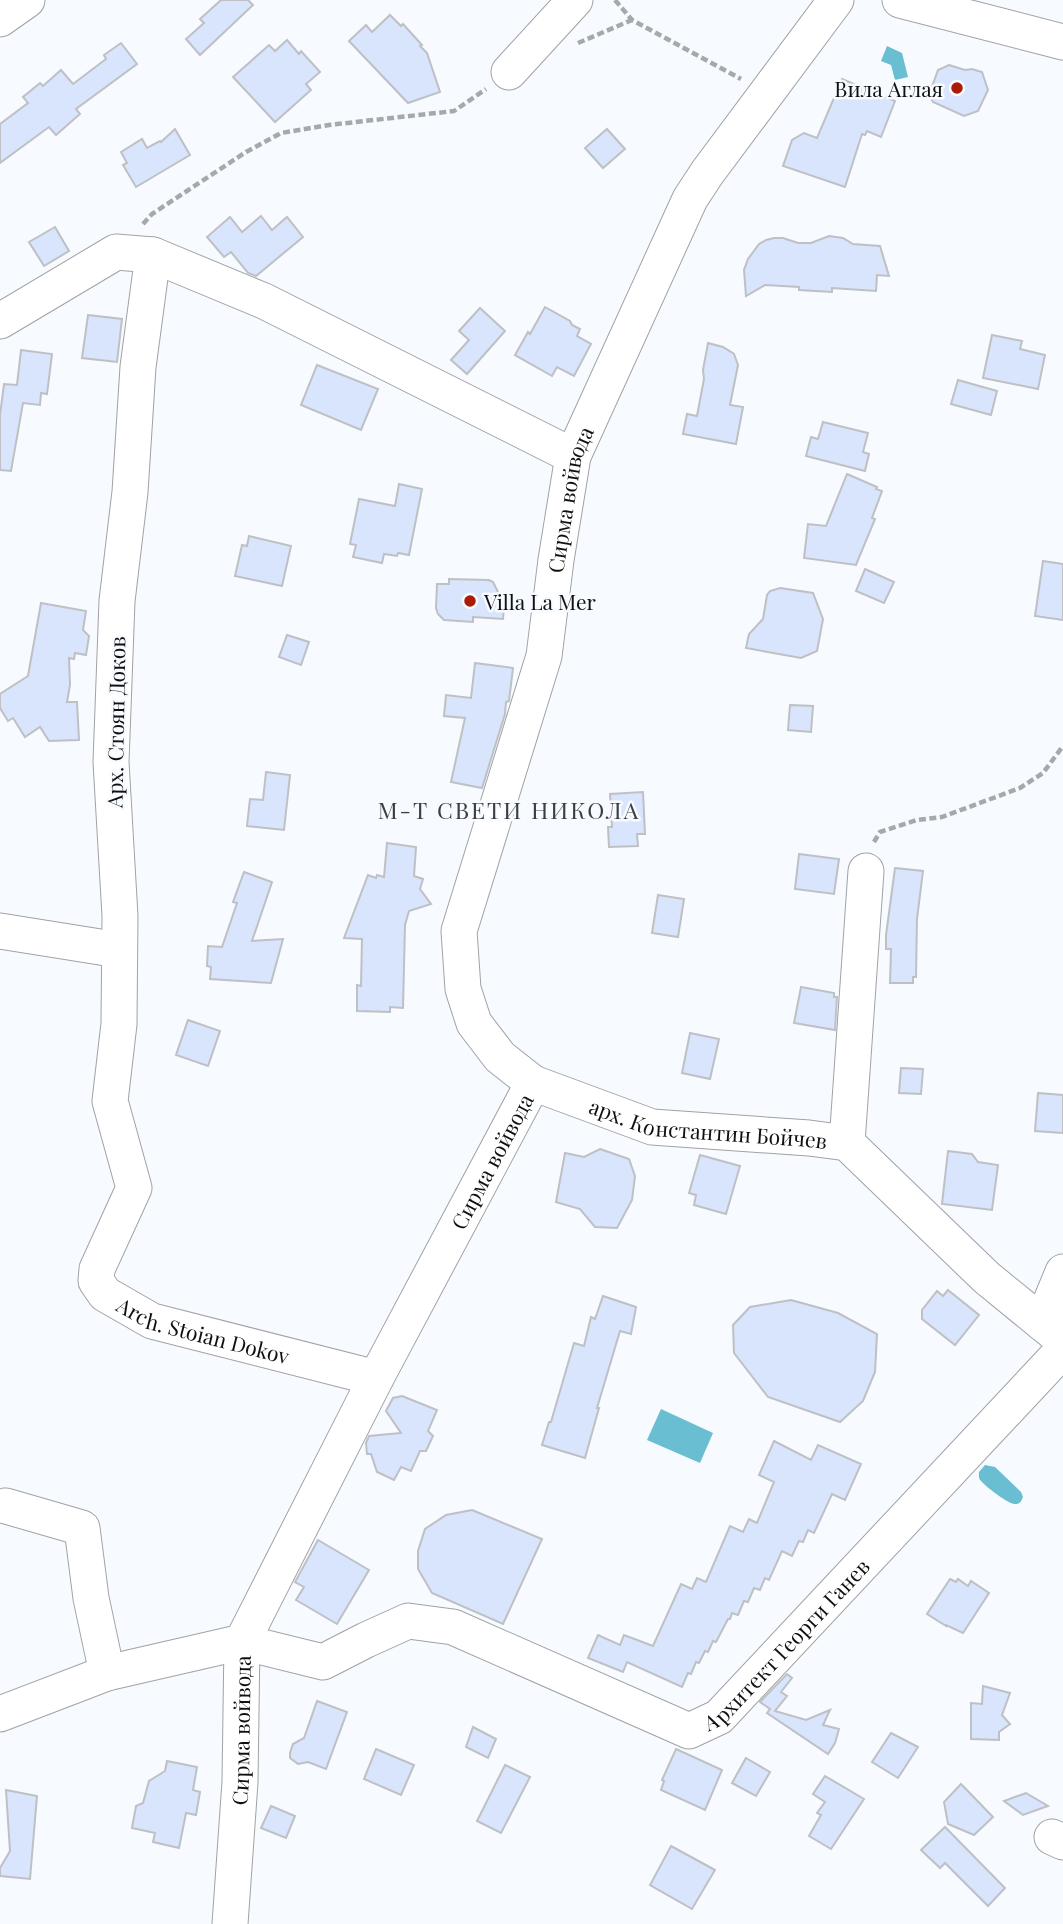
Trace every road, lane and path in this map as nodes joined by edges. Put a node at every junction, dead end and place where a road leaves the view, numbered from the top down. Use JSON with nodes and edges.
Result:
{"nodes":[{"id":1,"x":27,"y":0,"type":"edge"},
{"id":2,"x":575,"y":0,"type":"edge"},
{"id":3,"x":615,"y":0,"type":"edge"},
{"id":4,"x":836,"y":0,"type":"edge"},
{"id":5,"x":900,"y":0,"type":"edge"},
{"id":6,"x":0,"y":19,"type":"edge"},
{"id":7,"x":632,"y":20,"type":"junction"},
{"id":8,"x":1063,"y":42,"type":"edge"},
{"id":9,"x":571,"y":46,"type":"dead end"},
{"id":10,"x":509,"y":72,"type":"joint"},
{"id":11,"x":766,"y":93,"type":"junction"},
{"id":12,"x":116,"y":252,"type":"junction"},
{"id":13,"x":153,"y":255,"type":"junction"},
{"id":14,"x":0,"y":321,"type":"edge"},
{"id":15,"x":573,"y":457,"type":"junction"},
{"id":16,"x":1063,"y":746,"type":"edge"},
{"id":17,"x":866,"y":871,"type":"joint"},
{"id":18,"x":0,"y":931,"type":"edge"},
{"id":19,"x":120,"y":950,"type":"junction"},
{"id":20,"x":533,"y":1083,"type":"junction"},
{"id":21,"x":847,"y":1143,"type":"junction"},
{"id":22,"x":134,"y":1188,"type":"joint"},
{"id":23,"x":1063,"y":1272,"type":"edge"},
{"id":24,"x":1056,"y":1338,"type":"edge"},
{"id":25,"x":376,"y":1378,"type":"junction"},
{"id":26,"x":6,"y":1506,"type":"dead end"},
{"id":27,"x":242,"y":1642,"type":"junction"},
{"id":28,"x":107,"y":1673,"type":"junction"},
{"id":29,"x":0,"y":1714,"type":"edge"},
{"id":30,"x":231,"y":1910,"type":"edge"},
{"id":31,"x":205,"y":1924,"type":"edge"}],
"edges":[{"from":1,"to":6,"type":"street"},
{"from":2,"to":10,"type":"street"},
{"from":3,"to":7,"type":"path"},
{"from":4,"to":11,"type":"street","name":"Сирма войвода"},
{"from":5,"to":8,"type":"street"},
{"from":7,"to":9,"type":"path"},
{"from":7,"to":11,"type":"path"},
{"from":10,"to":12,"type":"path"},
{"from":11,"to":15,"type":"street","name":"Сирма войвода"},
{"from":12,"to":13,"type":"street"},
{"from":12,"to":14,"type":"street"},
{"from":13,"to":15,"type":"street"},
{"from":13,"to":19,"type":"street","name":"Арх. Стоян Доков"},
{"from":15,"to":20,"type":"street","name":"Сирма войвода"},
{"from":16,"to":17,"type":"path"},
{"from":17,"to":21,"type":"street"},
{"from":18,"to":19,"type":"street"},
{"from":19,"to":22,"type":"street","name":"Арх. Стоян Доков"},
{"from":20,"to":21,"type":"street","name":"арх. Константин Бойчев"},
{"from":20,"to":25,"type":"street","name":"Сирма войвода"},
{"from":21,"to":24,"type":"street","name":"арх. Константин Бойчев"},
{"from":22,"to":25,"type":"street","name":"Arch. Stoian Dokov"},
{"from":23,"to":24,"type":"street"},
{"from":24,"to":27,"type":"street","name":"Архитект Георги Ганев"},
{"from":25,"to":27,"type":"street","name":"Сирма войвода"},
{"from":26,"to":28,"type":"street"},
{"from":27,"to":28,"type":"street"},
{"from":27,"to":30,"type":"street","name":"Сирма войвода"},
{"from":28,"to":29,"type":"street"},
{"from":30,"to":31,"type":"street"}]}
